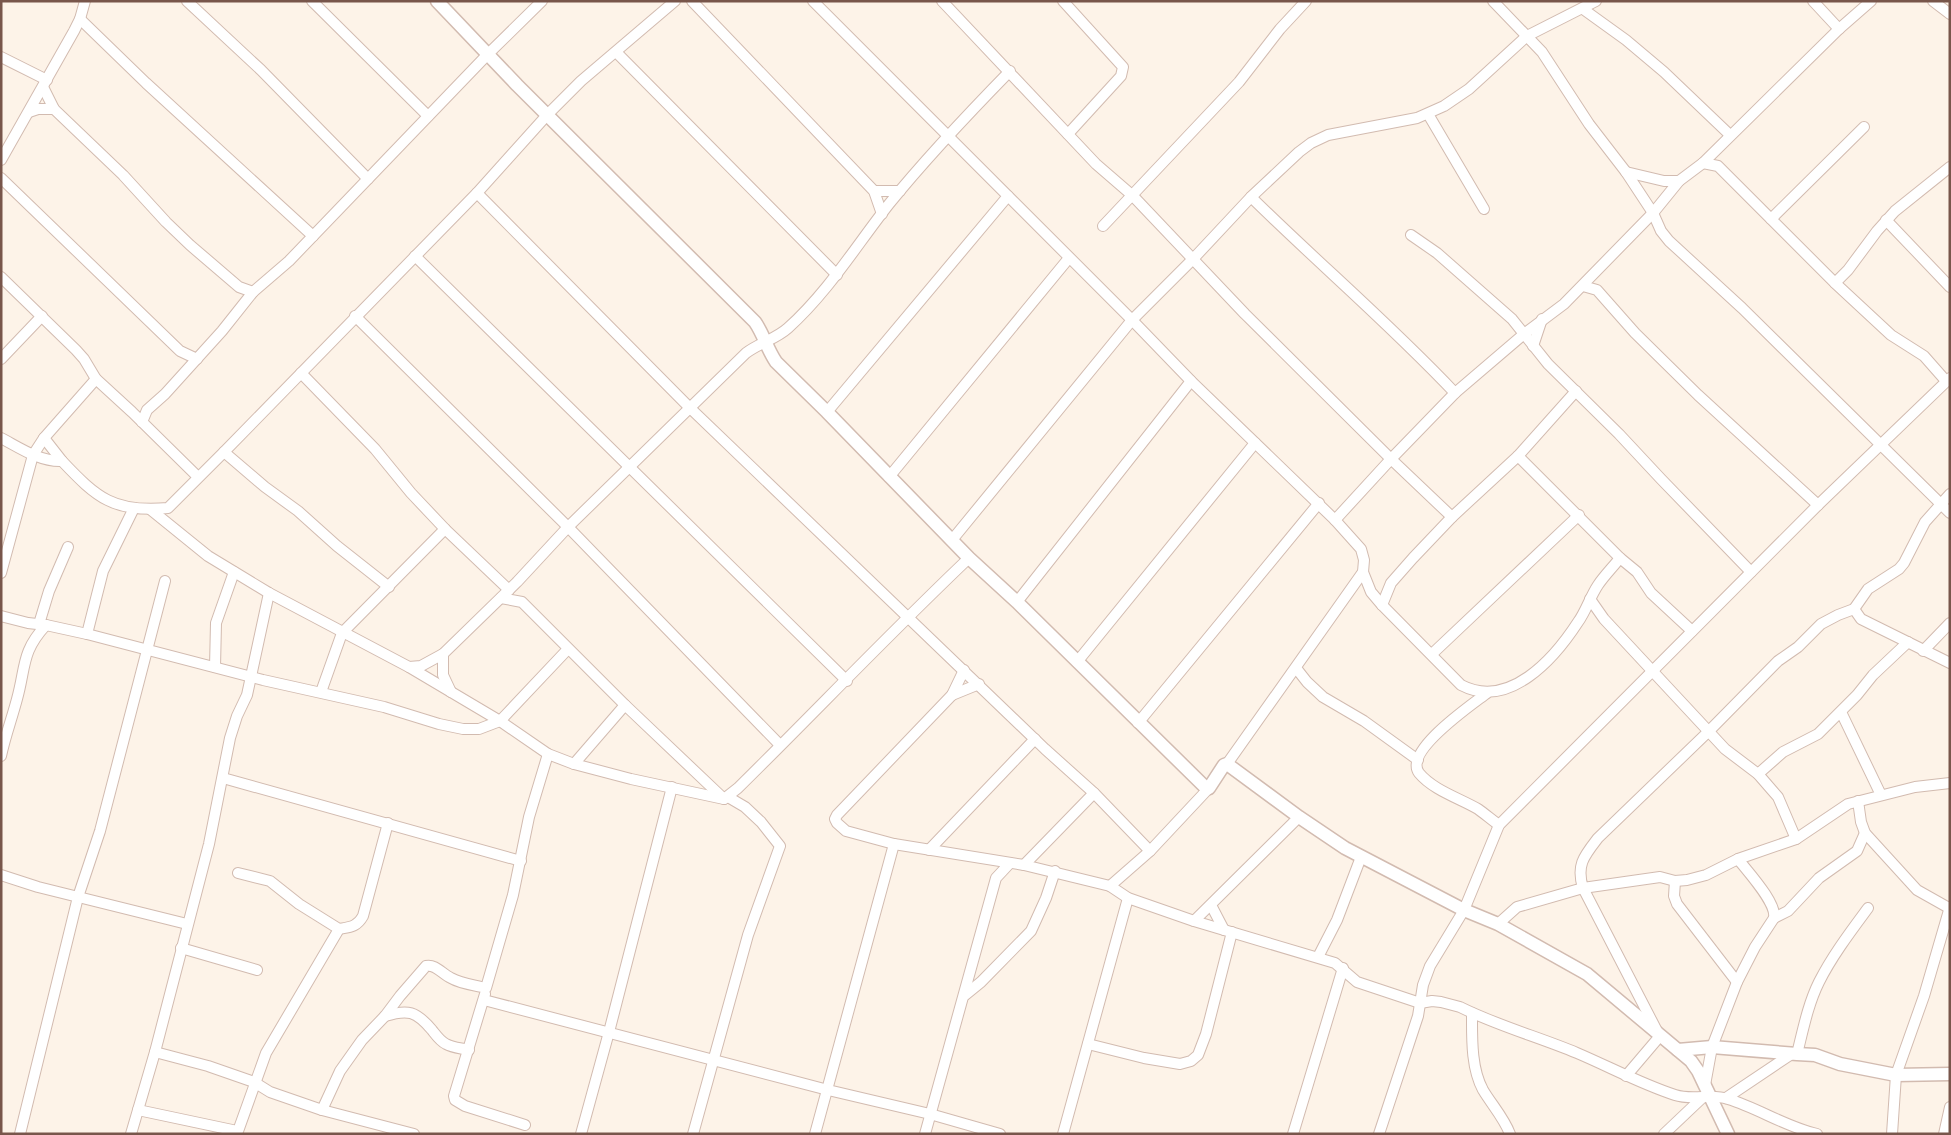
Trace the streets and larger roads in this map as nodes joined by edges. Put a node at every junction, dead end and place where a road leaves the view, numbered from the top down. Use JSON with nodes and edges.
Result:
{"nodes":[{"id":1,"x":85,"y":1,"type":"edge"},
{"id":2,"x":187,"y":1,"type":"edge"},
{"id":3,"x":312,"y":1,"type":"edge"},
{"id":4,"x":436,"y":1,"type":"edge"},
{"id":5,"x":542,"y":1,"type":"edge"},
{"id":6,"x":675,"y":1,"type":"edge"},
{"id":7,"x":692,"y":1,"type":"edge"},
{"id":8,"x":813,"y":1,"type":"edge"},
{"id":9,"x":942,"y":1,"type":"edge"},
{"id":10,"x":1063,"y":1,"type":"edge"},
{"id":11,"x":1493,"y":1,"type":"edge"},
{"id":12,"x":1596,"y":1,"type":"edge"},
{"id":13,"x":1814,"y":1,"type":"edge"},
{"id":14,"x":1871,"y":1,"type":"edge"},
{"id":15,"x":1934,"y":1,"type":"edge"},
{"id":16,"x":1305,"y":2,"type":"edge"},
{"id":17,"x":1583,"y":9,"type":"junction"},
{"id":18,"x":1950,"y":14,"type":"edge"},
{"id":19,"x":80,"y":19,"type":"junction"},
{"id":20,"x":1839,"y":29,"type":"junction"},
{"id":21,"x":1527,"y":36,"type":"junction"},
{"id":22,"x":616,"y":52,"type":"junction"},
{"id":23,"x":488,"y":54,"type":"junction"},
{"id":24,"x":1,"y":56,"type":"edge"},
{"id":25,"x":1010,"y":71,"type":"junction"},
{"id":26,"x":45,"y":83,"type":"junction"},
{"id":27,"x":54,"y":110,"type":"junction"},
{"id":28,"x":29,"y":112,"type":"junction"},
{"id":29,"x":548,"y":114,"type":"junction"},
{"id":30,"x":1428,"y":114,"type":"junction"},
{"id":31,"x":428,"y":116,"type":"junction"},
{"id":32,"x":1864,"y":127,"type":"dead end"},
{"id":33,"x":1068,"y":134,"type":"junction"},
{"id":34,"x":1730,"y":135,"type":"junction"},
{"id":35,"x":946,"y":136,"type":"junction"},
{"id":36,"x":1718,"y":147,"type":"junction"},
{"id":37,"x":1,"y":160,"type":"edge"},
{"id":38,"x":1703,"y":163,"type":"junction"},
{"id":39,"x":1718,"y":166,"type":"junction"},
{"id":40,"x":1950,"y":166,"type":"edge"},
{"id":41,"x":1626,"y":172,"type":"junction"},
{"id":42,"x":1,"y":178,"type":"edge"},
{"id":43,"x":368,"y":179,"type":"junction"},
{"id":44,"x":1679,"y":181,"type":"junction"},
{"id":45,"x":874,"y":191,"type":"junction"},
{"id":46,"x":900,"y":191,"type":"junction"},
{"id":47,"x":477,"y":193,"type":"junction"},
{"id":48,"x":1008,"y":196,"type":"junction"},
{"id":49,"x":1133,"y":196,"type":"junction"},
{"id":50,"x":1251,"y":197,"type":"junction"},
{"id":51,"x":1484,"y":209,"type":"dead end"},
{"id":52,"x":1653,"y":213,"type":"junction"},
{"id":53,"x":882,"y":214,"type":"junction"},
{"id":54,"x":1771,"y":219,"type":"junction"},
{"id":55,"x":1886,"y":220,"type":"junction"},
{"id":56,"x":1103,"y":226,"type":"dead end"},
{"id":57,"x":1411,"y":235,"type":"dead end"},
{"id":58,"x":313,"y":236,"type":"junction"},
{"id":59,"x":415,"y":256,"type":"junction"},
{"id":60,"x":1069,"y":258,"type":"junction"},
{"id":61,"x":1193,"y":259,"type":"junction"},
{"id":62,"x":1593,"y":274,"type":"junction"},
{"id":63,"x":837,"y":275,"type":"junction"},
{"id":64,"x":1,"y":277,"type":"edge"},
{"id":65,"x":1835,"y":283,"type":"junction"},
{"id":66,"x":1583,"y":286,"type":"junction"},
{"id":67,"x":239,"y":287,"type":"junction"},
{"id":68,"x":1950,"y":288,"type":"edge"},
{"id":69,"x":1597,"y":290,"type":"junction"},
{"id":70,"x":253,"y":292,"type":"junction"},
{"id":71,"x":245,"y":303,"type":"junction"},
{"id":72,"x":42,"y":316,"type":"junction"},
{"id":73,"x":356,"y":316,"type":"junction"},
{"id":74,"x":1542,"y":319,"type":"junction"},
{"id":75,"x":1132,"y":320,"type":"junction"},
{"id":76,"x":1524,"y":334,"type":"junction"},
{"id":77,"x":765,"y":342,"type":"junction"},
{"id":78,"x":1533,"y":346,"type":"junction"},
{"id":79,"x":180,"y":351,"type":"junction"},
{"id":80,"x":1,"y":359,"type":"edge"},
{"id":81,"x":197,"y":359,"type":"junction"},
{"id":82,"x":188,"y":368,"type":"junction"},
{"id":83,"x":300,"y":373,"type":"junction"},
{"id":84,"x":1948,"y":379,"type":"edge"},
{"id":85,"x":96,"y":380,"type":"junction"},
{"id":86,"x":1191,"y":381,"type":"junction"},
{"id":87,"x":1576,"y":391,"type":"junction"},
{"id":88,"x":1455,"y":393,"type":"junction"},
{"id":89,"x":689,"y":407,"type":"junction"},
{"id":90,"x":147,"y":410,"type":"junction"},
{"id":91,"x":132,"y":412,"type":"junction"},
{"id":92,"x":827,"y":412,"type":"junction"},
{"id":93,"x":142,"y":422,"type":"junction"},
{"id":94,"x":1,"y":438,"type":"edge"},
{"id":95,"x":44,"y":438,"type":"junction"},
{"id":96,"x":1255,"y":443,"type":"junction"},
{"id":97,"x":1880,"y":446,"type":"junction"},
{"id":98,"x":224,"y":452,"type":"junction"},
{"id":99,"x":33,"y":455,"type":"junction"},
{"id":100,"x":1518,"y":456,"type":"junction"},
{"id":101,"x":1391,"y":459,"type":"junction"},
{"id":102,"x":62,"y":461,"type":"junction"},
{"id":103,"x":629,"y":466,"type":"junction"},
{"id":104,"x":198,"y":477,"type":"junction"},
{"id":105,"x":889,"y":477,"type":"junction"},
{"id":106,"x":1950,"y":494,"type":"edge"},
{"id":107,"x":1319,"y":503,"type":"junction"},
{"id":108,"x":1940,"y":504,"type":"junction"},
{"id":109,"x":1818,"y":505,"type":"junction"},
{"id":110,"x":134,"y":508,"type":"junction"},
{"id":111,"x":168,"y":508,"type":"junction"},
{"id":112,"x":150,"y":509,"type":"junction"},
{"id":113,"x":1950,"y":513,"type":"edge"},
{"id":114,"x":1579,"y":515,"type":"junction"},
{"id":115,"x":1452,"y":517,"type":"junction"},
{"id":116,"x":1335,"y":520,"type":"junction"},
{"id":117,"x":168,"y":523,"type":"junction"},
{"id":118,"x":568,"y":527,"type":"junction"},
{"id":119,"x":445,"y":529,"type":"junction"},
{"id":120,"x":952,"y":540,"type":"junction"},
{"id":121,"x":68,"y":547,"type":"dead end"},
{"id":122,"x":968,"y":558,"type":"junction"},
{"id":123,"x":1620,"y":558,"type":"junction"},
{"id":124,"x":234,"y":572,"type":"junction"},
{"id":125,"x":1363,"y":572,"type":"junction"},
{"id":126,"x":1751,"y":572,"type":"junction"},
{"id":127,"x":1,"y":573,"type":"edge"},
{"id":128,"x":165,"y":581,"type":"dead end"},
{"id":129,"x":518,"y":582,"type":"junction"},
{"id":130,"x":389,"y":587,"type":"junction"},
{"id":131,"x":509,"y":590,"type":"junction"},
{"id":132,"x":269,"y":593,"type":"junction"},
{"id":133,"x":500,"y":598,"type":"junction"},
{"id":134,"x":1590,"y":599,"type":"junction"},
{"id":135,"x":522,"y":602,"type":"junction"},
{"id":136,"x":1017,"y":602,"type":"junction"},
{"id":137,"x":1382,"y":605,"type":"junction"},
{"id":138,"x":1854,"y":609,"type":"junction"},
{"id":139,"x":1,"y":616,"type":"edge"},
{"id":140,"x":907,"y":617,"type":"junction"},
{"id":141,"x":28,"y":623,"type":"junction"},
{"id":142,"x":1950,"y":623,"type":"edge"},
{"id":143,"x":42,"y":624,"type":"junction"},
{"id":144,"x":1692,"y":631,"type":"junction"},
{"id":145,"x":342,"y":633,"type":"junction"},
{"id":146,"x":87,"y":634,"type":"junction"},
{"id":147,"x":34,"y":638,"type":"junction"},
{"id":148,"x":1908,"y":642,"type":"junction"},
{"id":149,"x":568,"y":649,"type":"junction"},
{"id":150,"x":1923,"y":650,"type":"junction"},
{"id":151,"x":147,"y":651,"type":"junction"},
{"id":152,"x":443,"y":654,"type":"junction"},
{"id":153,"x":1432,"y":654,"type":"junction"},
{"id":154,"x":1077,"y":662,"type":"junction"},
{"id":155,"x":1950,"y":663,"type":"edge"},
{"id":156,"x":215,"y":667,"type":"junction"},
{"id":157,"x":409,"y":667,"type":"junction"},
{"id":158,"x":1296,"y":668,"type":"junction"},
{"id":159,"x":964,"y":670,"type":"junction"},
{"id":160,"x":1654,"y":671,"type":"junction"},
{"id":161,"x":251,"y":676,"type":"junction"},
{"id":162,"x":847,"y":680,"type":"junction"},
{"id":163,"x":979,"y":684,"type":"junction"},
{"id":164,"x":321,"y":692,"type":"junction"},
{"id":165,"x":451,"y":692,"type":"junction"},
{"id":166,"x":1487,"y":692,"type":"junction"},
{"id":167,"x":952,"y":695,"type":"junction"},
{"id":168,"x":624,"y":705,"type":"junction"},
{"id":169,"x":1840,"y":712,"type":"junction"},
{"id":170,"x":500,"y":721,"type":"junction"},
{"id":171,"x":1138,"y":723,"type":"junction"},
{"id":172,"x":1709,"y":731,"type":"junction"},
{"id":173,"x":1035,"y":739,"type":"junction"},
{"id":174,"x":780,"y":745,"type":"junction"},
{"id":175,"x":548,"y":754,"type":"junction"},
{"id":176,"x":1,"y":756,"type":"edge"},
{"id":177,"x":1418,"y":760,"type":"junction"},
{"id":178,"x":574,"y":764,"type":"junction"},
{"id":179,"x":1227,"y":764,"type":"junction"},
{"id":180,"x":1758,"y":774,"type":"junction"},
{"id":181,"x":223,"y":778,"type":"junction"},
{"id":182,"x":1950,"y":783,"type":"edge"},
{"id":183,"x":672,"y":787,"type":"junction"},
{"id":184,"x":1209,"y":788,"type":"junction"},
{"id":185,"x":1094,"y":793,"type":"junction"},
{"id":186,"x":1881,"y":795,"type":"junction"},
{"id":187,"x":726,"y":798,"type":"junction"},
{"id":188,"x":1858,"y":801,"type":"junction"},
{"id":189,"x":1298,"y":817,"type":"junction"},
{"id":190,"x":388,"y":823,"type":"junction"},
{"id":191,"x":1499,"y":825,"type":"junction"},
{"id":192,"x":1865,"y":833,"type":"junction"},
{"id":193,"x":1796,"y":839,"type":"junction"},
{"id":194,"x":894,"y":844,"type":"junction"},
{"id":195,"x":929,"y":850,"type":"junction"},
{"id":196,"x":1150,"y":851,"type":"junction"},
{"id":197,"x":1362,"y":857,"type":"junction"},
{"id":198,"x":987,"y":859,"type":"junction"},
{"id":199,"x":1738,"y":859,"type":"junction"},
{"id":200,"x":521,"y":861,"type":"junction"},
{"id":201,"x":1010,"y":863,"type":"junction"},
{"id":202,"x":1024,"y":865,"type":"junction"},
{"id":203,"x":1055,"y":872,"type":"junction"},
{"id":204,"x":238,"y":873,"type":"dead end"},
{"id":205,"x":1,"y":876,"type":"edge"},
{"id":206,"x":996,"y":878,"type":"junction"},
{"id":207,"x":1676,"y":881,"type":"junction"},
{"id":208,"x":1110,"y":886,"type":"junction"},
{"id":209,"x":1583,"y":888,"type":"junction"},
{"id":210,"x":78,"y":897,"type":"junction"},
{"id":211,"x":1128,"y":898,"type":"junction"},
{"id":212,"x":1211,"y":905,"type":"junction"},
{"id":213,"x":1868,"y":908,"type":"dead end"},
{"id":214,"x":1949,"y":908,"type":"edge"},
{"id":215,"x":1464,"y":910,"type":"junction"},
{"id":216,"x":1774,"y":918,"type":"junction"},
{"id":217,"x":1194,"y":921,"type":"junction"},
{"id":218,"x":187,"y":924,"type":"junction"},
{"id":219,"x":1498,"y":924,"type":"junction"},
{"id":220,"x":338,"y":929,"type":"junction"},
{"id":221,"x":1228,"y":931,"type":"junction"},
{"id":222,"x":181,"y":948,"type":"junction"},
{"id":223,"x":1318,"y":957,"type":"junction"},
{"id":224,"x":1343,"y":968,"type":"junction"},
{"id":225,"x":257,"y":970,"type":"dead end"},
{"id":226,"x":1737,"y":982,"type":"junction"},
{"id":227,"x":486,"y":988,"type":"junction"},
{"id":228,"x":965,"y":995,"type":"junction"},
{"id":229,"x":484,"y":1000,"type":"junction"},
{"id":230,"x":1420,"y":1003,"type":"junction"},
{"id":231,"x":1472,"y":1013,"type":"junction"},
{"id":232,"x":385,"y":1016,"type":"junction"},
{"id":233,"x":610,"y":1032,"type":"junction"},
{"id":234,"x":1659,"y":1035,"type":"junction"},
{"id":235,"x":1088,"y":1044,"type":"junction"},
{"id":236,"x":1712,"y":1047,"type":"junction"},
{"id":237,"x":469,"y":1050,"type":"junction"},
{"id":238,"x":1678,"y":1050,"type":"junction"},
{"id":239,"x":155,"y":1052,"type":"junction"},
{"id":240,"x":1795,"y":1053,"type":"junction"},
{"id":241,"x":713,"y":1059,"type":"junction"},
{"id":242,"x":1950,"y":1074,"type":"edge"},
{"id":243,"x":1896,"y":1075,"type":"junction"},
{"id":244,"x":1626,"y":1076,"type":"junction"},
{"id":245,"x":254,"y":1082,"type":"junction"},
{"id":246,"x":828,"y":1090,"type":"junction"},
{"id":247,"x":270,"y":1092,"type":"junction"},
{"id":248,"x":1705,"y":1093,"type":"junction"},
{"id":249,"x":1726,"y":1098,"type":"junction"},
{"id":250,"x":248,"y":1103,"type":"junction"},
{"id":251,"x":1950,"y":1107,"type":"edge"},
{"id":252,"x":138,"y":1110,"type":"junction"},
{"id":253,"x":322,"y":1110,"type":"junction"},
{"id":254,"x":930,"y":1114,"type":"junction"},
{"id":255,"x":525,"y":1124,"type":"dead end"},
{"id":256,"x":237,"y":1132,"type":"edge"},
{"id":257,"x":20,"y":1134,"type":"edge"},
{"id":258,"x":130,"y":1134,"type":"edge"},
{"id":259,"x":414,"y":1134,"type":"edge"},
{"id":260,"x":581,"y":1134,"type":"edge"},
{"id":261,"x":693,"y":1134,"type":"edge"},
{"id":262,"x":815,"y":1134,"type":"edge"},
{"id":263,"x":926,"y":1134,"type":"edge"},
{"id":264,"x":1000,"y":1134,"type":"edge"},
{"id":265,"x":1063,"y":1134,"type":"edge"},
{"id":266,"x":1293,"y":1134,"type":"edge"},
{"id":267,"x":1379,"y":1134,"type":"edge"},
{"id":268,"x":1510,"y":1134,"type":"edge"},
{"id":269,"x":1664,"y":1134,"type":"edge"},
{"id":270,"x":1728,"y":1134,"type":"edge"},
{"id":271,"x":1817,"y":1134,"type":"edge"},
{"id":272,"x":1892,"y":1134,"type":"edge"},
{"id":273,"x":1944,"y":1134,"type":"edge"}],
"edges":[{"from":1,"to":19,"type":"street"},
{"from":2,"to":43,"type":"street"},
{"from":3,"to":31,"type":"street"},
{"from":4,"to":23,"type":"street"},
{"from":5,"to":23,"type":"street"},
{"from":6,"to":22,"type":"street"},
{"from":7,"to":45,"type":"street"},
{"from":8,"to":35,"type":"street"},
{"from":9,"to":25,"type":"street"},
{"from":10,"to":33,"type":"street"},
{"from":11,"to":21,"type":"street"},
{"from":12,"to":17,"type":"street"},
{"from":13,"to":20,"type":"street"},
{"from":14,"to":20,"type":"street"},
{"from":15,"to":18,"type":"street"},
{"from":16,"to":49,"type":"street"},
{"from":17,"to":21,"type":"street"},
{"from":17,"to":34,"type":"street"},
{"from":19,"to":26,"type":"street"},
{"from":19,"to":58,"type":"street"},
{"from":20,"to":34,"type":"street"},
{"from":21,"to":30,"type":"street"},
{"from":21,"to":41,"type":"street"},
{"from":22,"to":29,"type":"street"},
{"from":22,"to":63,"type":"street"},
{"from":23,"to":29,"type":"street"},
{"from":23,"to":31,"type":"street"},
{"from":24,"to":26,"type":"street"},
{"from":25,"to":33,"type":"street"},
{"from":25,"to":35,"type":"street"},
{"from":26,"to":27,"type":"street"},
{"from":26,"to":28,"type":"street"},
{"from":27,"to":28,"type":"street"},
{"from":27,"to":67,"type":"street"},
{"from":28,"to":37,"type":"street"},
{"from":29,"to":47,"type":"street"},
{"from":29,"to":77,"type":"street"},
{"from":30,"to":50,"type":"street"},
{"from":30,"to":51,"type":"street"},
{"from":31,"to":43,"type":"street"},
{"from":32,"to":54,"type":"street"},
{"from":33,"to":49,"type":"street"},
{"from":34,"to":36,"type":"street"},
{"from":35,"to":46,"type":"street"},
{"from":35,"to":48,"type":"street"},
{"from":36,"to":38,"type":"street"},
{"from":36,"to":39,"type":"street"},
{"from":38,"to":39,"type":"street"},
{"from":38,"to":44,"type":"street"},
{"from":39,"to":54,"type":"street"},
{"from":40,"to":55,"type":"street"},
{"from":41,"to":44,"type":"street"},
{"from":41,"to":52,"type":"street"},
{"from":42,"to":79,"type":"street"},
{"from":43,"to":58,"type":"street"},
{"from":44,"to":52,"type":"street"},
{"from":45,"to":46,"type":"street"},
{"from":45,"to":53,"type":"street"},
{"from":46,"to":53,"type":"street"},
{"from":47,"to":59,"type":"street"},
{"from":47,"to":89,"type":"street"},
{"from":48,"to":60,"type":"street"},
{"from":48,"to":92,"type":"street"},
{"from":49,"to":56,"type":"street"},
{"from":49,"to":61,"type":"street"},
{"from":50,"to":61,"type":"street"},
{"from":50,"to":88,"type":"street"},
{"from":52,"to":62,"type":"street"},
{"from":52,"to":97,"type":"street"},
{"from":53,"to":63,"type":"street"},
{"from":54,"to":65,"type":"street"},
{"from":55,"to":65,"type":"street"},
{"from":55,"to":68,"type":"street"},
{"from":57,"to":76,"type":"street"},
{"from":58,"to":70,"type":"street"},
{"from":59,"to":73,"type":"street"},
{"from":59,"to":103,"type":"street"},
{"from":60,"to":75,"type":"street"},
{"from":60,"to":105,"type":"street"},
{"from":61,"to":75,"type":"street"},
{"from":61,"to":101,"type":"street"},
{"from":62,"to":66,"type":"street"},
{"from":62,"to":69,"type":"street"},
{"from":63,"to":77,"type":"street"},
{"from":64,"to":72,"type":"street"},
{"from":65,"to":84,"type":"street"},
{"from":66,"to":69,"type":"street"},
{"from":66,"to":74,"type":"street"},
{"from":67,"to":70,"type":"street"},
{"from":67,"to":71,"type":"street"},
{"from":69,"to":109,"type":"street"},
{"from":70,"to":71,"type":"street"},
{"from":71,"to":81,"type":"street"},
{"from":72,"to":80,"type":"street"},
{"from":72,"to":85,"type":"street"},
{"from":73,"to":83,"type":"street"},
{"from":73,"to":118,"type":"street"},
{"from":74,"to":76,"type":"street"},
{"from":74,"to":78,"type":"street"},
{"from":75,"to":86,"type":"street"},
{"from":75,"to":120,"type":"street"},
{"from":76,"to":78,"type":"street"},
{"from":76,"to":88,"type":"street"},
{"from":77,"to":89,"type":"street"},
{"from":77,"to":92,"type":"street"},
{"from":78,"to":87,"type":"street"},
{"from":79,"to":81,"type":"street"},
{"from":79,"to":82,"type":"street"},
{"from":81,"to":82,"type":"street"},
{"from":82,"to":90,"type":"street"},
{"from":83,"to":98,"type":"street"},
{"from":83,"to":119,"type":"street"},
{"from":84,"to":97,"type":"street"},
{"from":85,"to":91,"type":"street"},
{"from":85,"to":95,"type":"street"},
{"from":86,"to":96,"type":"street"},
{"from":86,"to":136,"type":"street"},
{"from":87,"to":100,"type":"street"},
{"from":87,"to":126,"type":"street"},
{"from":88,"to":101,"type":"street"},
{"from":89,"to":103,"type":"street"},
{"from":89,"to":140,"type":"street"},
{"from":90,"to":91,"type":"street"},
{"from":90,"to":93,"type":"street"},
{"from":91,"to":93,"type":"street"},
{"from":92,"to":105,"type":"street"},
{"from":93,"to":104,"type":"street"},
{"from":94,"to":99,"type":"street"},
{"from":95,"to":99,"type":"street"},
{"from":95,"to":102,"type":"street"},
{"from":96,"to":107,"type":"street"},
{"from":96,"to":154,"type":"street"},
{"from":97,"to":108,"type":"street"},
{"from":97,"to":109,"type":"street"},
{"from":98,"to":104,"type":"street"},
{"from":98,"to":130,"type":"street"},
{"from":99,"to":102,"type":"street"},
{"from":99,"to":127,"type":"street"},
{"from":100,"to":114,"type":"street"},
{"from":100,"to":115,"type":"street"},
{"from":101,"to":115,"type":"street"},
{"from":101,"to":116,"type":"street"},
{"from":102,"to":110,"type":"street"},
{"from":103,"to":118,"type":"street"},
{"from":103,"to":162,"type":"street"},
{"from":104,"to":111,"type":"street"},
{"from":105,"to":120,"type":"street"},
{"from":106,"to":108,"type":"street"},
{"from":107,"to":116,"type":"street"},
{"from":107,"to":171,"type":"street"},
{"from":108,"to":113,"type":"street"},
{"from":108,"to":138,"type":"street"},
{"from":109,"to":126,"type":"street"},
{"from":110,"to":112,"type":"street"},
{"from":110,"to":146,"type":"street"},
{"from":111,"to":112,"type":"street"},
{"from":111,"to":117,"type":"street"},
{"from":112,"to":117,"type":"street"},
{"from":114,"to":123,"type":"street"},
{"from":114,"to":153,"type":"street"},
{"from":115,"to":137,"type":"street"},
{"from":116,"to":125,"type":"street"},
{"from":117,"to":124,"type":"street"},
{"from":118,"to":129,"type":"street"},
{"from":118,"to":174,"type":"street"},
{"from":119,"to":130,"type":"street"},
{"from":119,"to":131,"type":"street"},
{"from":120,"to":122,"type":"street"},
{"from":121,"to":143,"type":"street"},
{"from":122,"to":136,"type":"street"},
{"from":122,"to":140,"type":"street"},
{"from":123,"to":134,"type":"street"},
{"from":123,"to":144,"type":"street"},
{"from":124,"to":132,"type":"street"},
{"from":124,"to":156,"type":"street"},
{"from":125,"to":137,"type":"street"},
{"from":125,"to":158,"type":"street"},
{"from":126,"to":144,"type":"street"},
{"from":128,"to":151,"type":"street"},
{"from":129,"to":131,"type":"street"},
{"from":129,"to":135,"type":"street"},
{"from":130,"to":145,"type":"street"},
{"from":131,"to":133,"type":"street"},
{"from":132,"to":145,"type":"street"},
{"from":132,"to":161,"type":"street"},
{"from":133,"to":135,"type":"street"},
{"from":133,"to":152,"type":"street"},
{"from":134,"to":160,"type":"street"},
{"from":134,"to":166,"type":"street"},
{"from":135,"to":149,"type":"street"},
{"from":136,"to":154,"type":"street"},
{"from":137,"to":153,"type":"street"},
{"from":138,"to":148,"type":"street"},
{"from":138,"to":172,"type":"street"},
{"from":139,"to":141,"type":"street"},
{"from":140,"to":159,"type":"street"},
{"from":140,"to":162,"type":"street"},
{"from":141,"to":143,"type":"street"},
{"from":141,"to":147,"type":"street"},
{"from":142,"to":150,"type":"street"},
{"from":143,"to":146,"type":"street"},
{"from":143,"to":147,"type":"street"},
{"from":144,"to":160,"type":"street"},
{"from":145,"to":157,"type":"street"},
{"from":145,"to":164,"type":"street"},
{"from":146,"to":151,"type":"street"},
{"from":147,"to":176,"type":"street"},
{"from":148,"to":150,"type":"street"},
{"from":148,"to":169,"type":"street"},
{"from":149,"to":168,"type":"street"},
{"from":149,"to":170,"type":"street"},
{"from":150,"to":155,"type":"street"},
{"from":151,"to":156,"type":"street"},
{"from":151,"to":210,"type":"street"},
{"from":152,"to":157,"type":"street"},
{"from":152,"to":165,"type":"street"},
{"from":153,"to":166,"type":"street"},
{"from":154,"to":171,"type":"street"},
{"from":156,"to":161,"type":"street"},
{"from":157,"to":165,"type":"street"},
{"from":158,"to":177,"type":"street"},
{"from":158,"to":179,"type":"street"},
{"from":159,"to":163,"type":"street"},
{"from":159,"to":167,"type":"street"},
{"from":160,"to":172,"type":"street"},
{"from":160,"to":191,"type":"street"},
{"from":161,"to":164,"type":"street"},
{"from":161,"to":181,"type":"street"},
{"from":162,"to":174,"type":"street"},
{"from":163,"to":167,"type":"street"},
{"from":163,"to":173,"type":"street"},
{"from":164,"to":170,"type":"street"},
{"from":165,"to":170,"type":"street"},
{"from":166,"to":177,"type":"street"},
{"from":167,"to":194,"type":"street"},
{"from":168,"to":178,"type":"street"},
{"from":168,"to":187,"type":"street"},
{"from":169,"to":180,"type":"street"},
{"from":169,"to":186,"type":"street"},
{"from":170,"to":175,"type":"street"},
{"from":171,"to":184,"type":"street"},
{"from":172,"to":180,"type":"street"},
{"from":172,"to":209,"type":"street"},
{"from":173,"to":185,"type":"street"},
{"from":173,"to":195,"type":"street"},
{"from":174,"to":187,"type":"street"},
{"from":175,"to":178,"type":"street"},
{"from":175,"to":200,"type":"street"},
{"from":177,"to":191,"type":"street"},
{"from":178,"to":183,"type":"street"},
{"from":179,"to":184,"type":"street"},
{"from":179,"to":189,"type":"street"},
{"from":180,"to":193,"type":"street"},
{"from":181,"to":190,"type":"street"},
{"from":181,"to":218,"type":"street"},
{"from":182,"to":186,"type":"street"},
{"from":183,"to":187,"type":"street"},
{"from":183,"to":233,"type":"street"},
{"from":184,"to":196,"type":"street"},
{"from":185,"to":196,"type":"street"},
{"from":185,"to":202,"type":"street"},
{"from":186,"to":188,"type":"street"},
{"from":187,"to":241,"type":"street"},
{"from":188,"to":192,"type":"street"},
{"from":188,"to":193,"type":"street"},
{"from":189,"to":197,"type":"street"},
{"from":189,"to":212,"type":"street"},
{"from":190,"to":200,"type":"street"},
{"from":190,"to":220,"type":"street"},
{"from":191,"to":215,"type":"street"},
{"from":192,"to":214,"type":"street"},
{"from":192,"to":216,"type":"street"},
{"from":193,"to":199,"type":"street"},
{"from":194,"to":195,"type":"street"},
{"from":194,"to":246,"type":"street"},
{"from":195,"to":198,"type":"street"},
{"from":196,"to":208,"type":"street"},
{"from":197,"to":215,"type":"street"},
{"from":197,"to":223,"type":"street"},
{"from":198,"to":201,"type":"street"},
{"from":198,"to":206,"type":"street"},
{"from":199,"to":207,"type":"street"},
{"from":199,"to":216,"type":"street"},
{"from":200,"to":227,"type":"street"},
{"from":201,"to":202,"type":"street"},
{"from":201,"to":206,"type":"street"},
{"from":202,"to":203,"type":"street"},
{"from":203,"to":208,"type":"street"},
{"from":203,"to":228,"type":"street"},
{"from":204,"to":220,"type":"street"},
{"from":205,"to":210,"type":"street"},
{"from":206,"to":228,"type":"street"},
{"from":207,"to":209,"type":"street"},
{"from":207,"to":226,"type":"street"},
{"from":208,"to":211,"type":"street"},
{"from":209,"to":219,"type":"street"},
{"from":209,"to":234,"type":"street"},
{"from":210,"to":218,"type":"street"},
{"from":210,"to":257,"type":"street"},
{"from":211,"to":217,"type":"street"},
{"from":211,"to":235,"type":"street"},
{"from":212,"to":217,"type":"street"},
{"from":212,"to":221,"type":"street"},
{"from":213,"to":240,"type":"street"},
{"from":214,"to":243,"type":"street"},
{"from":215,"to":219,"type":"street"},
{"from":215,"to":230,"type":"street"},
{"from":216,"to":226,"type":"street"},
{"from":217,"to":221,"type":"street"},
{"from":218,"to":222,"type":"street"},
{"from":219,"to":234,"type":"street"},
{"from":220,"to":245,"type":"street"},
{"from":221,"to":223,"type":"street"},
{"from":221,"to":235,"type":"street"},
{"from":222,"to":225,"type":"street"},
{"from":222,"to":239,"type":"street"},
{"from":223,"to":224,"type":"street"},
{"from":224,"to":230,"type":"street"},
{"from":224,"to":266,"type":"street"},
{"from":226,"to":236,"type":"street"},
{"from":227,"to":229,"type":"street"},
{"from":227,"to":232,"type":"street"},
{"from":228,"to":254,"type":"street"},
{"from":229,"to":233,"type":"street"},
{"from":229,"to":237,"type":"street"},
{"from":230,"to":231,"type":"street"},
{"from":230,"to":267,"type":"street"},
{"from":231,"to":244,"type":"street"},
{"from":231,"to":268,"type":"street"},
{"from":232,"to":237,"type":"street"},
{"from":232,"to":253,"type":"street"},
{"from":233,"to":241,"type":"street"},
{"from":233,"to":260,"type":"street"},
{"from":234,"to":238,"type":"street"},
{"from":234,"to":244,"type":"street"},
{"from":235,"to":265,"type":"street"},
{"from":236,"to":238,"type":"street"},
{"from":236,"to":240,"type":"street"},
{"from":236,"to":248,"type":"street"},
{"from":237,"to":255,"type":"street"},
{"from":238,"to":248,"type":"street"},
{"from":239,"to":245,"type":"street"},
{"from":239,"to":252,"type":"street"},
{"from":240,"to":243,"type":"street"},
{"from":240,"to":249,"type":"street"},
{"from":241,"to":246,"type":"street"},
{"from":241,"to":261,"type":"street"},
{"from":242,"to":243,"type":"street"},
{"from":243,"to":272,"type":"street"},
{"from":244,"to":248,"type":"street"},
{"from":245,"to":247,"type":"street"},
{"from":245,"to":250,"type":"street"},
{"from":246,"to":254,"type":"street"},
{"from":246,"to":262,"type":"street"},
{"from":247,"to":250,"type":"street"},
{"from":247,"to":253,"type":"street"},
{"from":248,"to":249,"type":"street"},
{"from":248,"to":269,"type":"street"},
{"from":248,"to":270,"type":"street"},
{"from":249,"to":271,"type":"street"},
{"from":250,"to":256,"type":"street"},
{"from":251,"to":273,"type":"street"},
{"from":252,"to":256,"type":"street"},
{"from":252,"to":258,"type":"street"},
{"from":253,"to":259,"type":"street"},
{"from":254,"to":263,"type":"street"},
{"from":254,"to":264,"type":"street"}]}
